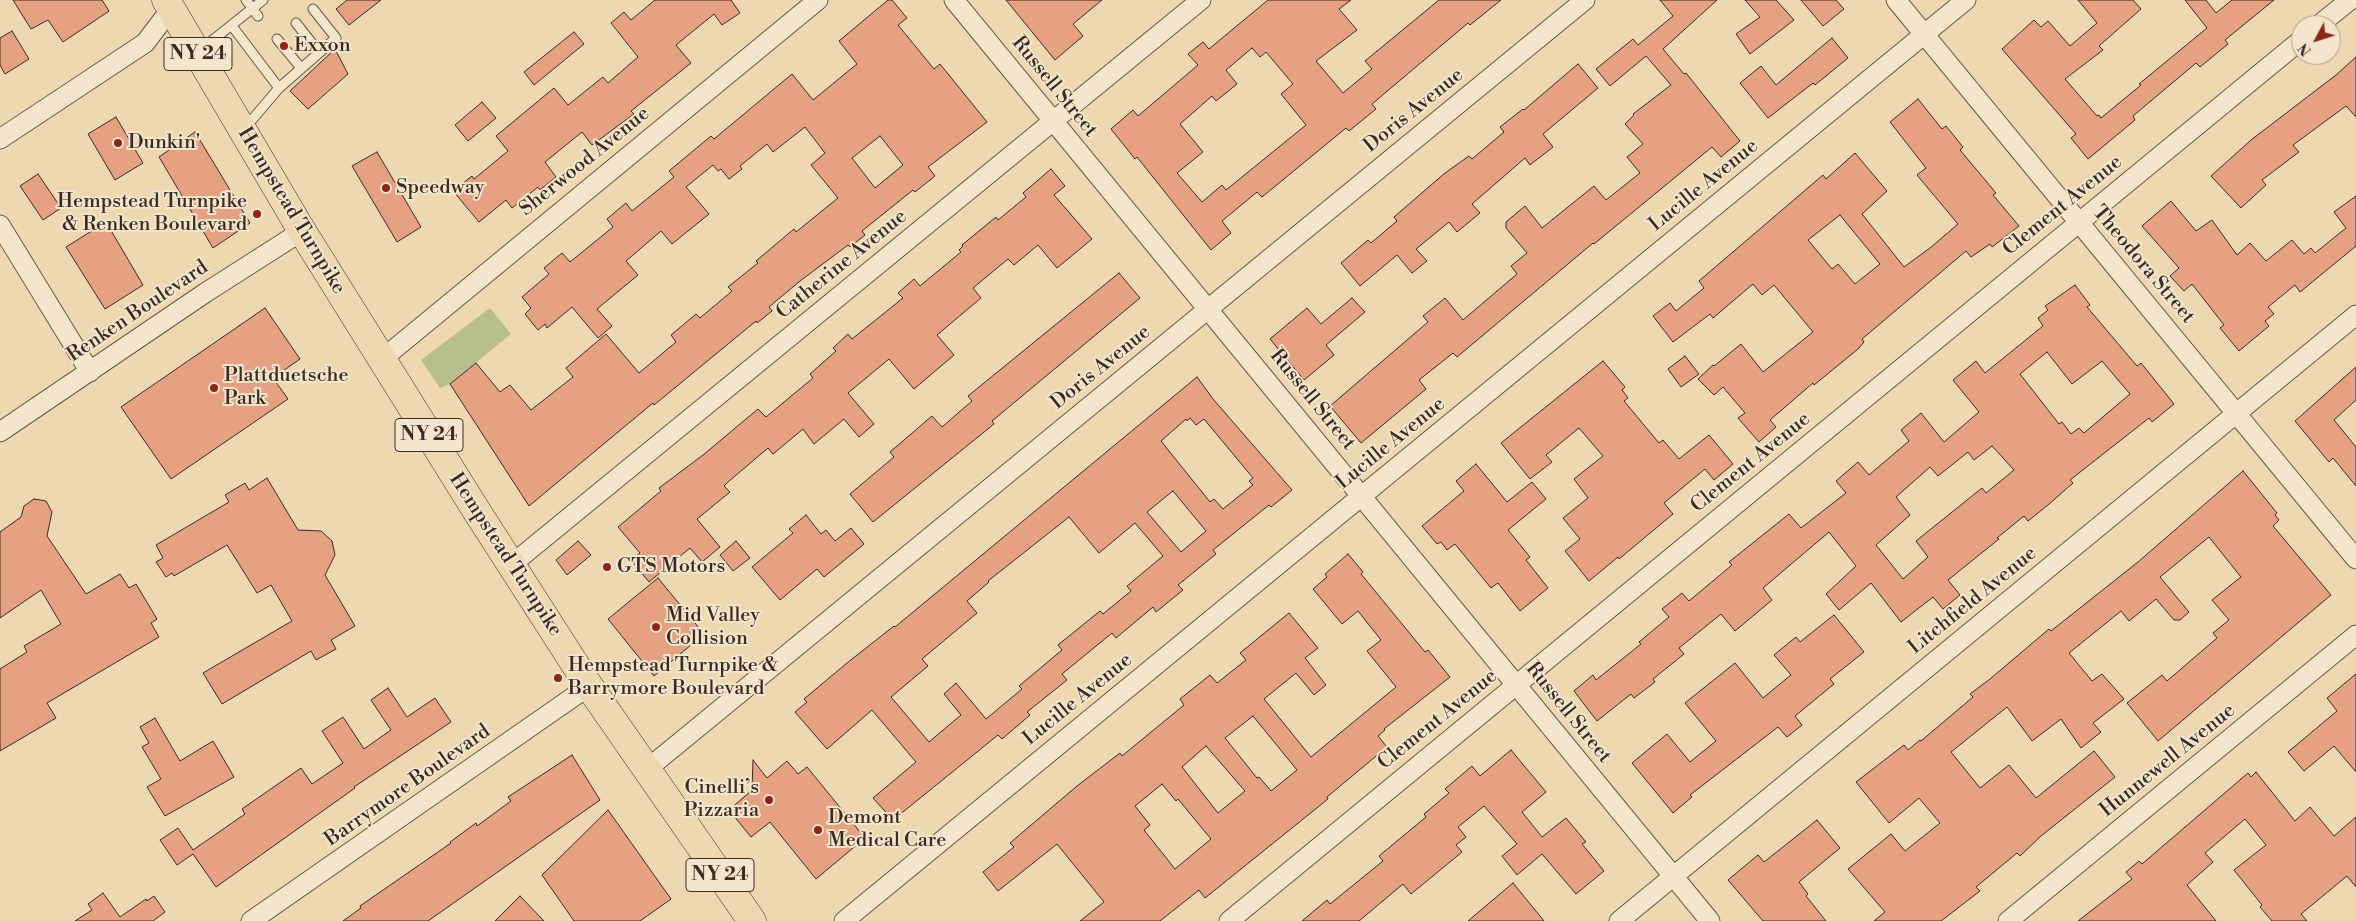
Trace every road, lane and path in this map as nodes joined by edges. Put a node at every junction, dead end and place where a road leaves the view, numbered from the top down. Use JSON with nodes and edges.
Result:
{"nodes":[{"id":1,"x":246,"y":0,"type":"edge"},
{"id":2,"x":263,"y":0,"type":"edge"},
{"id":3,"x":818,"y":0,"type":"edge"},
{"id":4,"x":954,"y":0,"type":"edge"},
{"id":5,"x":1201,"y":0,"type":"edge"},
{"id":6,"x":1584,"y":0,"type":"edge"},
{"id":7,"x":1896,"y":0,"type":"edge"},
{"id":8,"x":1966,"y":0,"type":"edge"},
{"id":9,"x":2350,"y":0,"type":"edge"},
{"id":10,"x":168,"y":4,"type":"edge"},
{"id":11,"x":312,"y":9,"type":"dead end"},
{"id":12,"x":255,"y":12,"type":"junction"},
{"id":13,"x":2331,"y":15,"type":"edge"},
{"id":14,"x":296,"y":23,"type":"dead end"},
{"id":15,"x":232,"y":26,"type":"junction"},
{"id":16,"x":1924,"y":34,"type":"junction"},
{"id":17,"x":277,"y":39,"type":"dead end"},
{"id":18,"x":2291,"y":48,"type":"edge"},
{"id":19,"x":319,"y":52,"type":"junction"},
{"id":20,"x":197,"y":53,"type":"junction"},
{"id":21,"x":301,"y":68,"type":"junction"},
{"id":22,"x":279,"y":88,"type":"junction"},
{"id":23,"x":1054,"y":122,"type":"junction"},
{"id":24,"x":242,"y":130,"type":"junction"},
{"id":25,"x":0,"y":139,"type":"edge"},
{"id":26,"x":2079,"y":222,"type":"junction"},
{"id":27,"x":0,"y":225,"type":"edge"},
{"id":28,"x":302,"y":231,"type":"junction"},
{"id":29,"x":1208,"y":310,"type":"junction"},
{"id":30,"x":2356,"y":315,"type":"edge"},
{"id":31,"x":381,"y":360,"type":"junction"},
{"id":32,"x":90,"y":372,"type":"junction"},
{"id":33,"x":2236,"y":414,"type":"junction"},
{"id":34,"x":0,"y":432,"type":"edge"},
{"id":35,"x":1362,"y":496,"type":"junction"},
{"id":36,"x":2356,"y":559,"type":"edge"},
{"id":37,"x":511,"y":565,"type":"junction"},
{"id":38,"x":2356,"y":636,"type":"edge"},
{"id":39,"x":1516,"y":685,"type":"junction"},
{"id":40,"x":589,"y":686,"type":"junction"},
{"id":41,"x":646,"y":770,"type":"junction"},
{"id":42,"x":1674,"y":876,"type":"junction"},
{"id":43,"x":251,"y":921,"type":"edge"},
{"id":44,"x":752,"y":921,"type":"edge"},
{"id":45,"x":844,"y":921,"type":"edge"},
{"id":46,"x":1228,"y":921,"type":"edge"},
{"id":47,"x":1618,"y":921,"type":"edge"},
{"id":48,"x":1710,"y":921,"type":"edge"},
{"id":49,"x":2008,"y":921,"type":"edge"}],
"edges":[{"from":1,"to":12,"type":"lane"},
{"from":2,"to":12,"type":"lane"},
{"from":3,"to":31,"type":"street","name":"Sherwood Avenue"},
{"from":4,"to":23,"type":"street","name":"Russell Street"},
{"from":5,"to":23,"type":"street","name":"Catherine Avenue"},
{"from":6,"to":29,"type":"street","name":"Doris Avenue"},
{"from":7,"to":16,"type":"street","name":"Theodora Street"},
{"from":8,"to":16,"type":"street","name":"Lucille Avenue"},
{"from":9,"to":13,"type":"street"},
{"from":10,"to":20,"type":"main road","name":"Hempstead Turnpike","number":"NY 24"},
{"from":10,"to":25,"type":"street"},
{"from":11,"to":19,"type":"lane"},
{"from":12,"to":15,"type":"lane"},
{"from":14,"to":19,"type":"lane"},
{"from":15,"to":20,"type":"lane"},
{"from":15,"to":22,"type":"lane"},
{"from":16,"to":26,"type":"street","name":"Theodora Street"},
{"from":16,"to":35,"type":"street","name":"Lucille Avenue"},
{"from":17,"to":21,"type":"lane"},
{"from":18,"to":26,"type":"street","name":"Clement Avenue"},
{"from":19,"to":21,"type":"lane"},
{"from":20,"to":24,"type":"main road","name":"Hempstead Turnpike","number":"NY 24"},
{"from":21,"to":22,"type":"lane"},
{"from":22,"to":24,"type":"lane"},
{"from":23,"to":29,"type":"street","name":"Russell Street"},
{"from":23,"to":37,"type":"street","name":"Catherine Avenue"},
{"from":24,"to":28,"type":"main road","name":"Hempstead Turnpike","number":"NY 24"},
{"from":26,"to":33,"type":"street","name":"Theodora Street"},
{"from":26,"to":39,"type":"street","name":"Clement Avenue"},
{"from":27,"to":32,"type":"street"},
{"from":28,"to":31,"type":"main road","name":"Hempstead Turnpike","number":"NY 24"},
{"from":28,"to":32,"type":"street","name":"Renken Boulevard"},
{"from":29,"to":35,"type":"street","name":"Russell Street"},
{"from":29,"to":41,"type":"street","name":"Doris Avenue"},
{"from":30,"to":33,"type":"street","name":"Litchfield Avenue"},
{"from":31,"to":37,"type":"main road","name":"Hempstead Turnpike","number":"NY 24"},
{"from":32,"to":34,"type":"street","name":"Renken Boulevard"},
{"from":33,"to":36,"type":"street","name":"Theodora Street"},
{"from":33,"to":42,"type":"street","name":"Litchfield Avenue"},
{"from":35,"to":39,"type":"street","name":"Russell Street"},
{"from":35,"to":45,"type":"street","name":"Lucille Avenue"},
{"from":37,"to":40,"type":"main road","name":"Hempstead Turnpike","number":"NY 24"},
{"from":38,"to":49,"type":"street","name":"Hunnewell Avenue"},
{"from":39,"to":42,"type":"street","name":"Russell Street"},
{"from":39,"to":46,"type":"street","name":"Clement Avenue"},
{"from":40,"to":41,"type":"main road","name":"Hempstead Turnpike","number":"NY 24"},
{"from":40,"to":43,"type":"street","name":"Barrymore Boulevard"},
{"from":41,"to":44,"type":"main road","name":"Hempstead Turnpike","number":"NY 24"},
{"from":42,"to":47,"type":"street","name":"Litchfield Avenue"},
{"from":42,"to":48,"type":"street","name":"Russell Street"}]}
